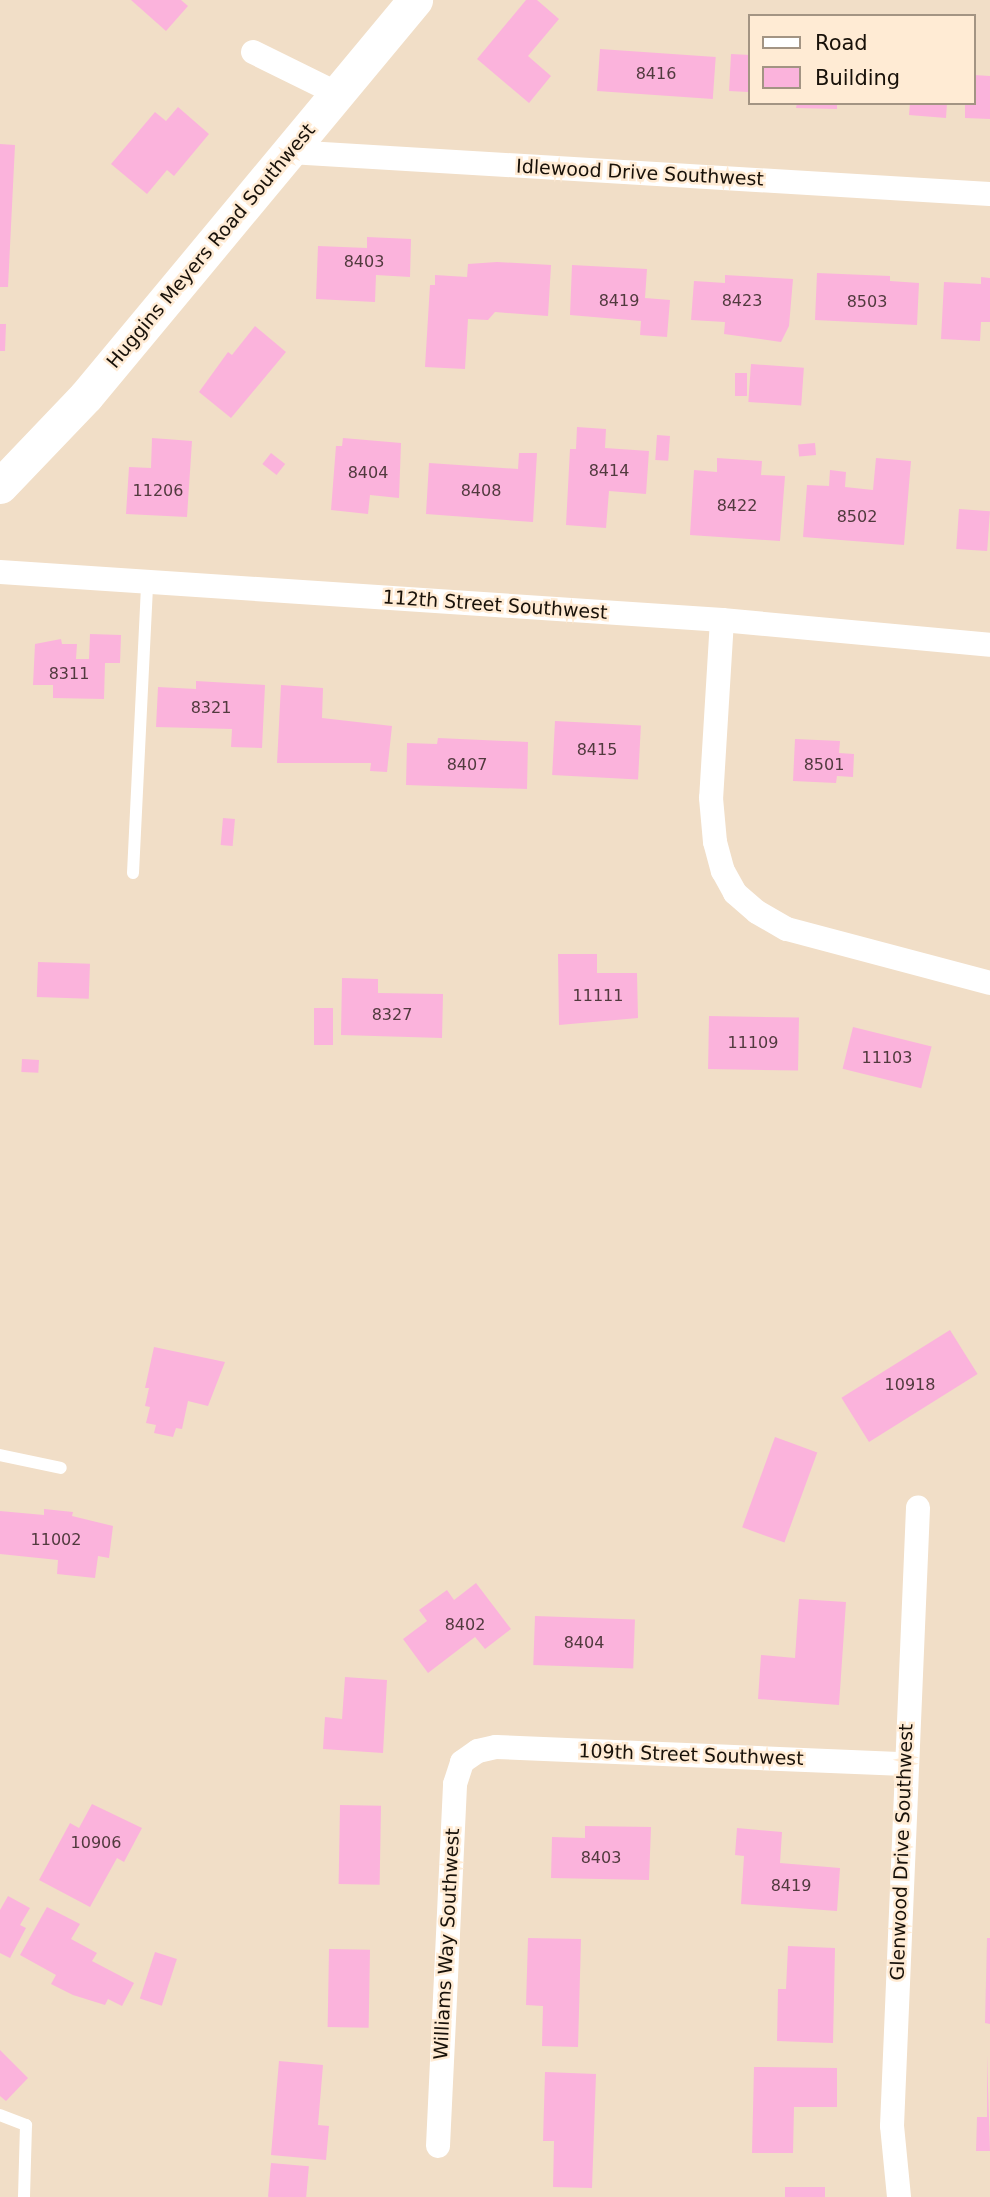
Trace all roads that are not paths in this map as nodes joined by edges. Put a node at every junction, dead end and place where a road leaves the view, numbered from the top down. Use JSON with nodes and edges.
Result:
{"nodes":[{"id":1,"x":415,"y":0,"type":"edge"},
{"id":2,"x":253,"y":52,"type":"dead end"},
{"id":3,"x":333,"y":92,"type":"junction"},
{"id":4,"x":290,"y":152,"type":"junction"},
{"id":5,"x":990,"y":194,"type":"edge"},
{"id":6,"x":0,"y":486,"type":"edge"},
{"id":7,"x":0,"y":572,"type":"edge"},
{"id":8,"x":147,"y":582,"type":"junction"},
{"id":9,"x":722,"y":620,"type":"junction"},
{"id":10,"x":990,"y":645,"type":"edge"},
{"id":11,"x":133,"y":873,"type":"dead end"},
{"id":12,"x":990,"y":983,"type":"edge"},
{"id":13,"x":0,"y":1455,"type":"edge"},
{"id":14,"x":61,"y":1468,"type":"dead end"},
{"id":15,"x":918,"y":1508,"type":"dead end"},
{"id":16,"x":478,"y":1751,"type":"joint"},
{"id":17,"x":905,"y":1764,"type":"junction"},
{"id":18,"x":0,"y":2115,"type":"edge"},
{"id":19,"x":438,"y":2146,"type":"dead end"},
{"id":20,"x":24,"y":2197,"type":"edge"},
{"id":21,"x":899,"y":2197,"type":"edge"}],
"edges":[{"from":1,"to":3,"type":"street","name":"Huggins Meyers Road Southwest"},
{"from":2,"to":3,"type":"street"},
{"from":3,"to":4,"type":"street","name":"Huggins Meyers Road Southwest"},
{"from":4,"to":5,"type":"street","name":"Idlewood Drive Southwest"},
{"from":4,"to":6,"type":"street","name":"Huggins Meyers Road Southwest"},
{"from":7,"to":8,"type":"street","name":"112th Street Southwest"},
{"from":8,"to":9,"type":"street","name":"112th Street Southwest"},
{"from":8,"to":11,"type":"lane"},
{"from":9,"to":10,"type":"street","name":"112th Street Southwest"},
{"from":9,"to":12,"type":"street"},
{"from":13,"to":14,"type":"lane"},
{"from":15,"to":17,"type":"street","name":"Glenwood Drive Southwest"},
{"from":16,"to":17,"type":"street","name":"109th Street Southwest"},
{"from":16,"to":19,"type":"street","name":"Williams Way Southwest"},
{"from":17,"to":21,"type":"street","name":"Glenwood Drive Southwest"},
{"from":18,"to":20,"type":"lane"}]}
